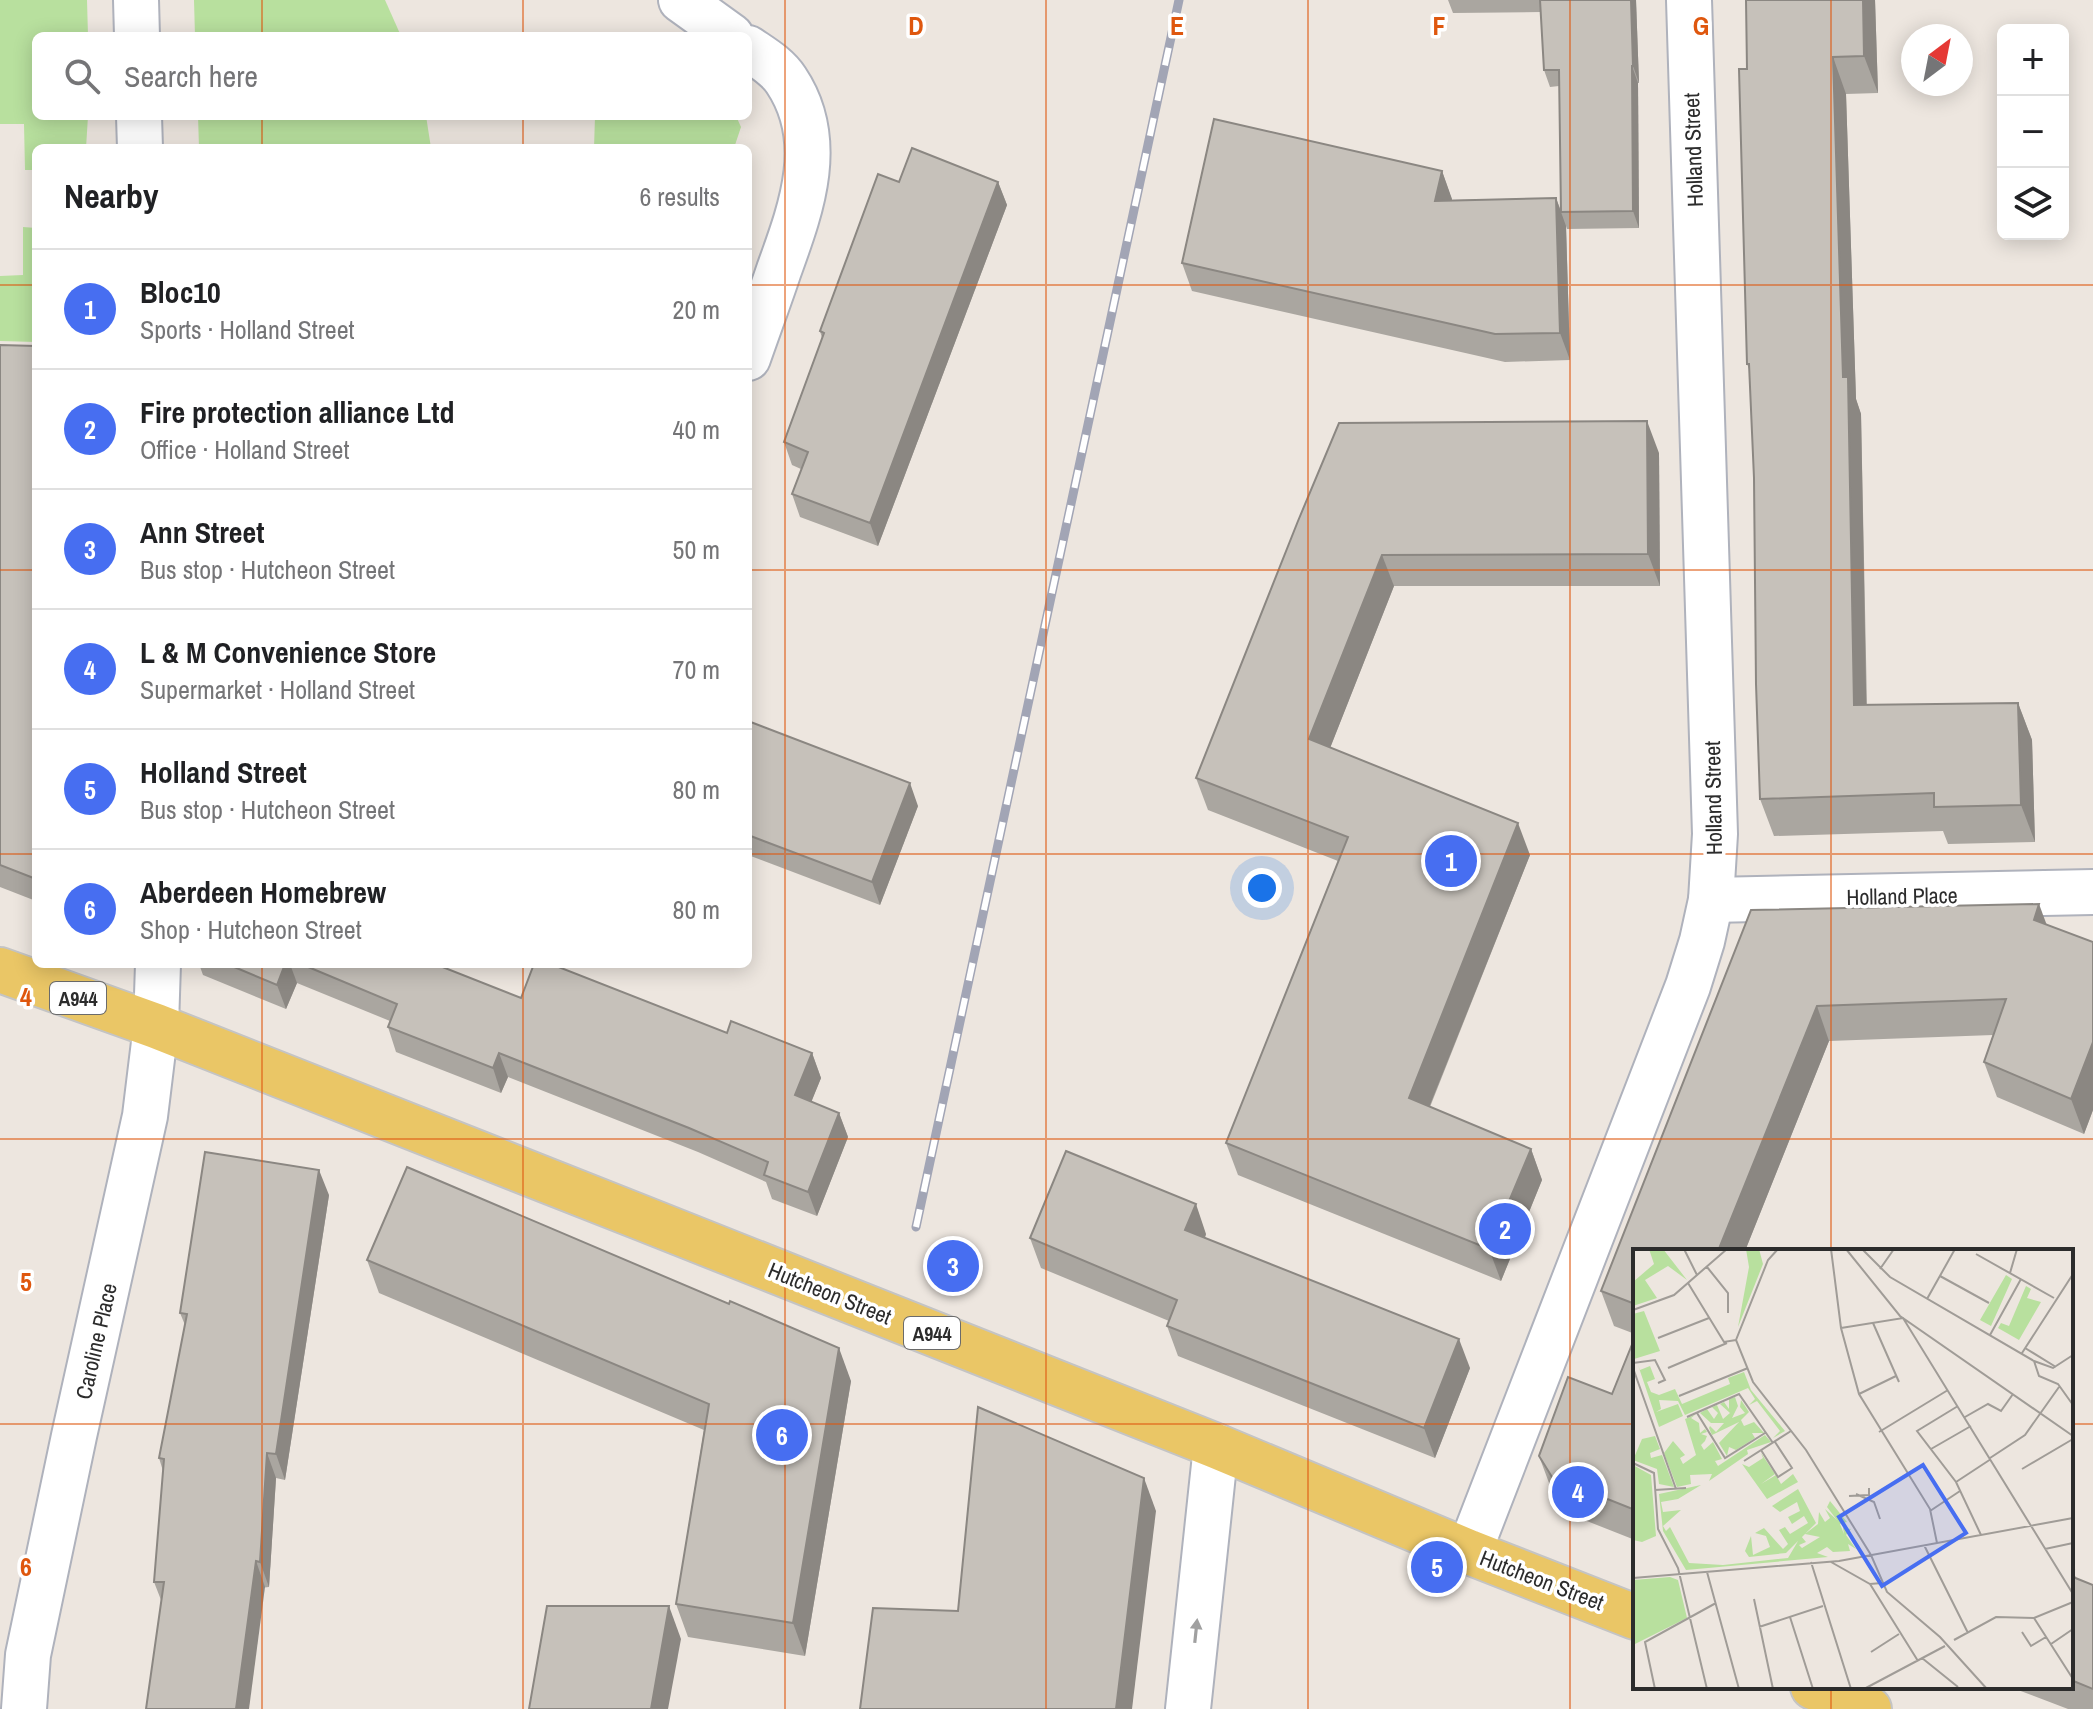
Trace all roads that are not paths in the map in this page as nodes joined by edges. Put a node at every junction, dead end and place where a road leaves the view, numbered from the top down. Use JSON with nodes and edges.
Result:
{"nodes":[{"id":1,"x":136,"y":0,"type":"edge"},
{"id":2,"x":681,"y":0,"type":"edge"},
{"id":3,"x":1689,"y":0,"type":"edge"},
{"id":4,"x":137,"y":32,"type":"edge"},
{"id":5,"x":725,"y":32,"type":"edge"},
{"id":6,"x":752,"y":51,"type":"edge"},
{"id":7,"x":139,"y":120,"type":"edge"},
{"id":8,"x":140,"y":144,"type":"edge"},
{"id":9,"x":752,"y":347,"type":"edge"},
{"id":10,"x":2093,"y":892,"type":"edge"},
{"id":11,"x":1711,"y":900,"type":"junction"},
{"id":12,"x":158,"y":968,"type":"edge"},
{"id":13,"x":0,"y":970,"type":"edge"},
{"id":14,"x":156,"y":1026,"type":"junction"},
{"id":15,"x":1216,"y":1446,"type":"junction"},
{"id":16,"x":1469,"y":1552,"type":"junction"},
{"id":17,"x":1633,"y":1616,"type":"edge"},
{"id":18,"x":14,"y":1653,"type":"edge"},
{"id":19,"x":1818,"y":1689,"type":"edge"},
{"id":20,"x":24,"y":1709,"type":"edge"},
{"id":21,"x":1188,"y":1709,"type":"edge"},
{"id":22,"x":1869,"y":1709,"type":"edge"}],
"edges":[{"from":1,"to":4,"type":"street"},
{"from":2,"to":5,"type":"street"},
{"from":3,"to":11,"type":"street","name":"Holland Street"},
{"from":6,"to":9,"type":"street"},
{"from":7,"to":8,"type":"street"},
{"from":10,"to":11,"type":"street","name":"Holland Place"},
{"from":11,"to":16,"type":"street","name":"Holland Street"},
{"from":12,"to":14,"type":"street","name":"Caroline Place"},
{"from":13,"to":14,"type":"main road","number":"A944"},
{"from":14,"to":15,"type":"main road","name":"Hutcheon Street","number":"A944"},
{"from":14,"to":18,"type":"street","name":"Caroline Place"},
{"from":15,"to":16,"type":"main road","name":"Hutcheon Street","number":"A944"},
{"from":21,"to":15,"type":"street","one_way":true},
{"from":16,"to":17,"type":"main road","name":"Hutcheon Street","number":"A944"},
{"from":18,"to":20,"type":"street","name":"Caroline Place"},
{"from":19,"to":22,"type":"main road"}]}
